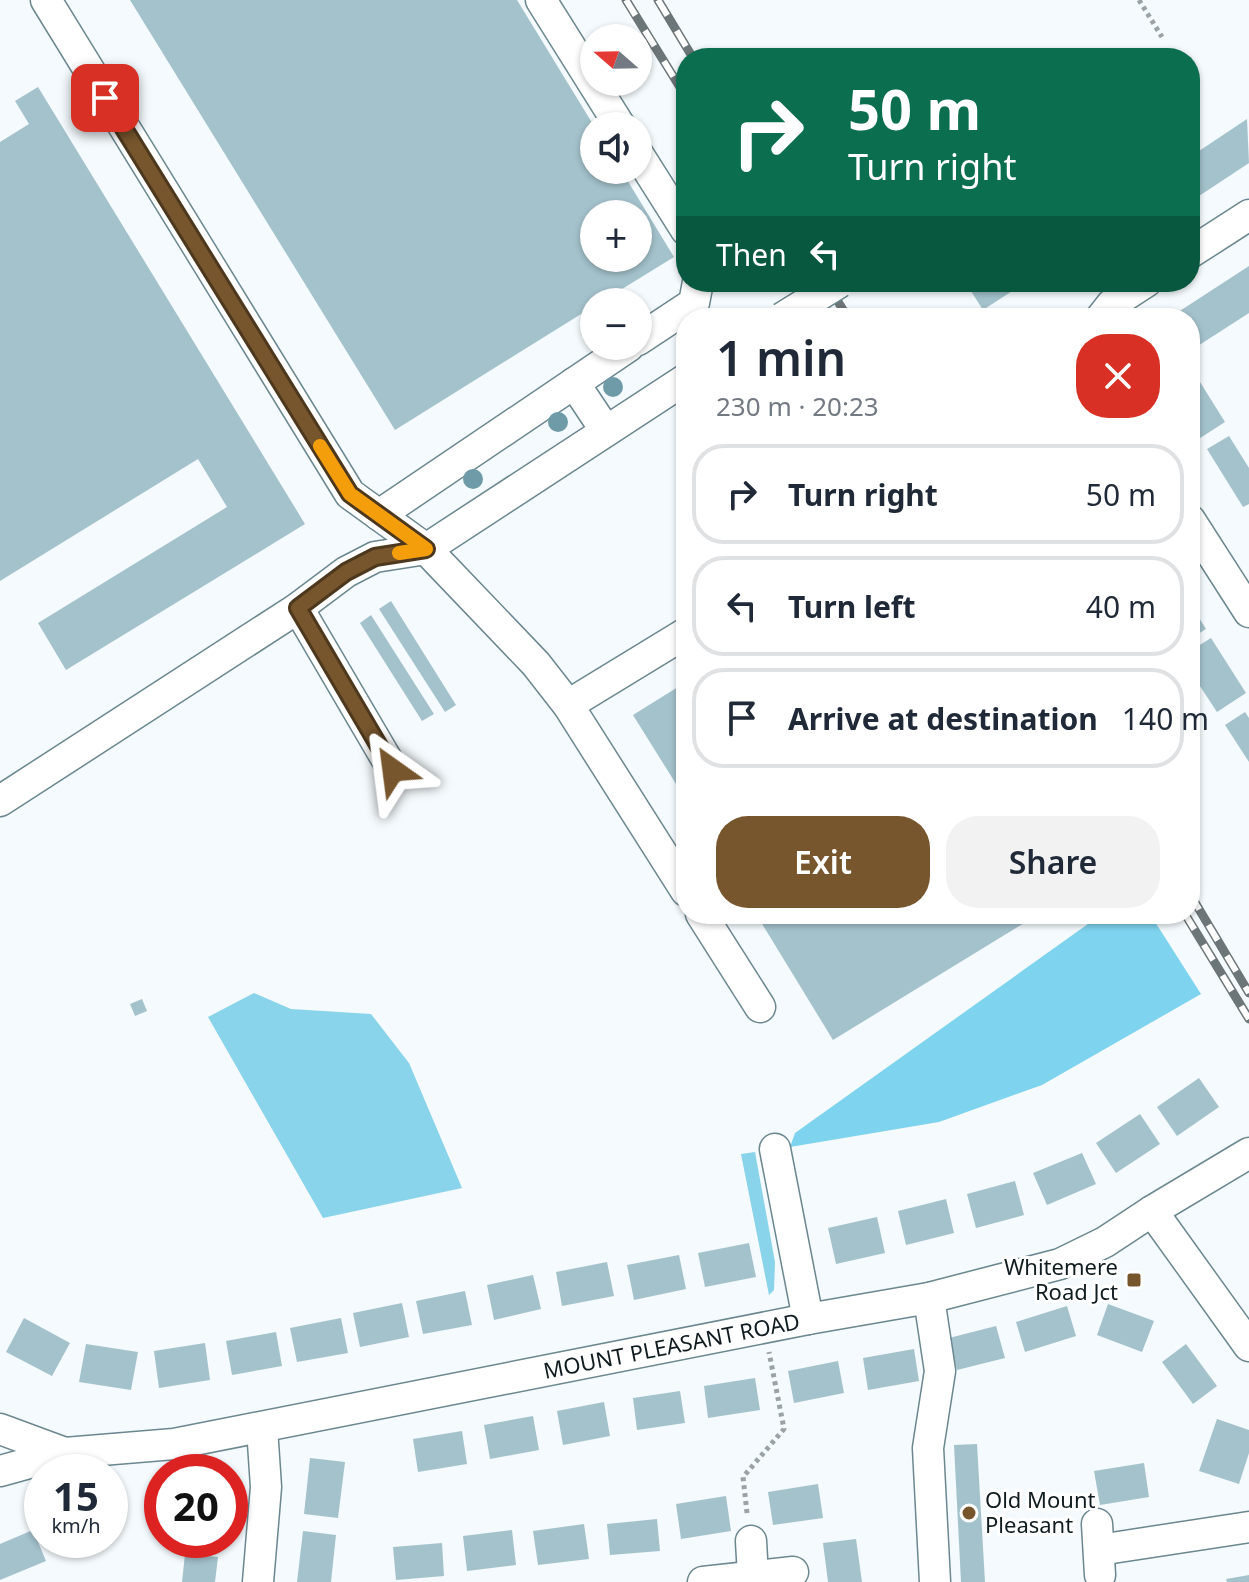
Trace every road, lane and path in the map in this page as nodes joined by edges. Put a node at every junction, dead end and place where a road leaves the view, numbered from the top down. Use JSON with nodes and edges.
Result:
{"nodes":[{"id":1,"x":46,"y":0,"type":"edge"},
{"id":2,"x":541,"y":0,"type":"edge"},
{"id":3,"x":1139,"y":0,"type":"edge"},
{"id":4,"x":1162,"y":37,"type":"dead end"},
{"id":5,"x":611,"y":112,"type":"edge"},
{"id":6,"x":652,"y":176,"type":"edge"},
{"id":7,"x":676,"y":214,"type":"edge"},
{"id":8,"x":1249,"y":215,"type":"edge"},
{"id":9,"x":1200,"y":247,"type":"edge"},
{"id":10,"x":696,"y":292,"type":"edge"},
{"id":11,"x":824,"y":292,"type":"edge"},
{"id":12,"x":1131,"y":292,"type":"edge"},
{"id":13,"x":686,"y":308,"type":"edge"},
{"id":14,"x":798,"y":308,"type":"edge"},
{"id":15,"x":1109,"y":308,"type":"edge"},
{"id":16,"x":676,"y":315,"type":"edge"},
{"id":17,"x":652,"y":331,"type":"edge"},
{"id":18,"x":608,"y":360,"type":"edge"},
{"id":19,"x":574,"y":383,"type":"junction"},
{"id":20,"x":676,"y":386,"type":"edge"},
{"id":21,"x":606,"y":431,"type":"junction"},
{"id":22,"x":379,"y":515,"type":"junction"},
{"id":23,"x":1200,"y":536,"type":"edge"},
{"id":24,"x":426,"y":549,"type":"junction"},
{"id":25,"x":298,"y":608,"type":"junction"},
{"id":26,"x":1249,"y":612,"type":"edge"},
{"id":27,"x":676,"y":639,"type":"edge"},
{"id":28,"x":568,"y":705,"type":"junction"},
{"id":29,"x":393,"y":770,"type":"dead end"},
{"id":30,"x":0,"y":801,"type":"edge"},
{"id":31,"x":676,"y":875,"type":"edge"},
{"id":32,"x":707,"y":924,"type":"edge"},
{"id":33,"x":760,"y":1007,"type":"dead end"},
{"id":34,"x":775,"y":1149,"type":"dead end"},
{"id":35,"x":1249,"y":1153,"type":"edge"},
{"id":36,"x":1152,"y":1211,"type":"junction"},
{"id":37,"x":929,"y":1298,"type":"junction"},
{"id":38,"x":808,"y":1319,"type":"junction"},
{"id":39,"x":764,"y":1327,"type":"junction"},
{"id":40,"x":1249,"y":1346,"type":"edge"},
{"id":41,"x":262,"y":1428,"type":"junction"},
{"id":42,"x":0,"y":1429,"type":"edge"},
{"id":43,"x":65,"y":1453,"type":"junction"},
{"id":44,"x":0,"y":1471,"type":"edge"},
{"id":45,"x":1249,"y":1527,"type":"edge"},
{"id":46,"x":751,"y":1541,"type":"joint"},
{"id":47,"x":1099,"y":1549,"type":"dead end"},
{"id":48,"x":793,"y":1572,"type":"dead end"},
{"id":49,"x":753,"y":1576,"type":"junction"},
{"id":50,"x":258,"y":1582,"type":"edge"},
{"id":51,"x":703,"y":1582,"type":"edge"},
{"id":52,"x":935,"y":1582,"type":"edge"}],
"edges":[{"from":1,"to":22,"type":"street"},
{"from":2,"to":5,"type":"street"},
{"from":3,"to":4,"type":"path"},
{"from":6,"to":7,"type":"street"},
{"from":8,"to":9,"type":"street"},
{"from":10,"to":13,"type":"street"},
{"from":11,"to":14,"type":"street","bridge":true},
{"from":12,"to":15,"type":"street"},
{"from":16,"to":17,"type":"street"},
{"from":18,"to":19,"type":"street"},
{"from":19,"to":21,"type":"street"},
{"from":19,"to":22,"type":"street"},
{"from":20,"to":21,"type":"street"},
{"from":21,"to":24,"type":"street"},
{"from":22,"to":24,"type":"street"},
{"from":23,"to":26,"type":"street"},
{"from":24,"to":25,"type":"street"},
{"from":24,"to":28,"type":"street"},
{"from":25,"to":29,"type":"street"},
{"from":25,"to":30,"type":"street"},
{"from":27,"to":28,"type":"street"},
{"from":28,"to":31,"type":"street"},
{"from":32,"to":33,"type":"street"},
{"from":34,"to":38,"type":"street"},
{"from":35,"to":36,"type":"street","name":"MOUNT PLEASANT ROAD"},
{"from":36,"to":37,"type":"street","name":"MOUNT PLEASANT ROAD"},
{"from":36,"to":40,"type":"street"},
{"from":37,"to":38,"type":"street","name":"MOUNT PLEASANT ROAD"},
{"from":37,"to":52,"type":"street"},
{"from":38,"to":39,"type":"street","name":"MOUNT PLEASANT ROAD"},
{"from":39,"to":41,"type":"street","name":"MOUNT PLEASANT ROAD"},
{"from":39,"to":46,"type":"path"},
{"from":41,"to":43,"type":"street","name":"MOUNT PLEASANT ROAD"},
{"from":41,"to":50,"type":"street"},
{"from":42,"to":43,"type":"street","name":"MOUNT PLEASANT ROAD"},
{"from":43,"to":44,"type":"street","name":"MOUNT PLEASANT ROAD"},
{"from":45,"to":47,"type":"street"},
{"from":46,"to":49,"type":"street"},
{"from":48,"to":49,"type":"street"},
{"from":49,"to":51,"type":"street"}]}
